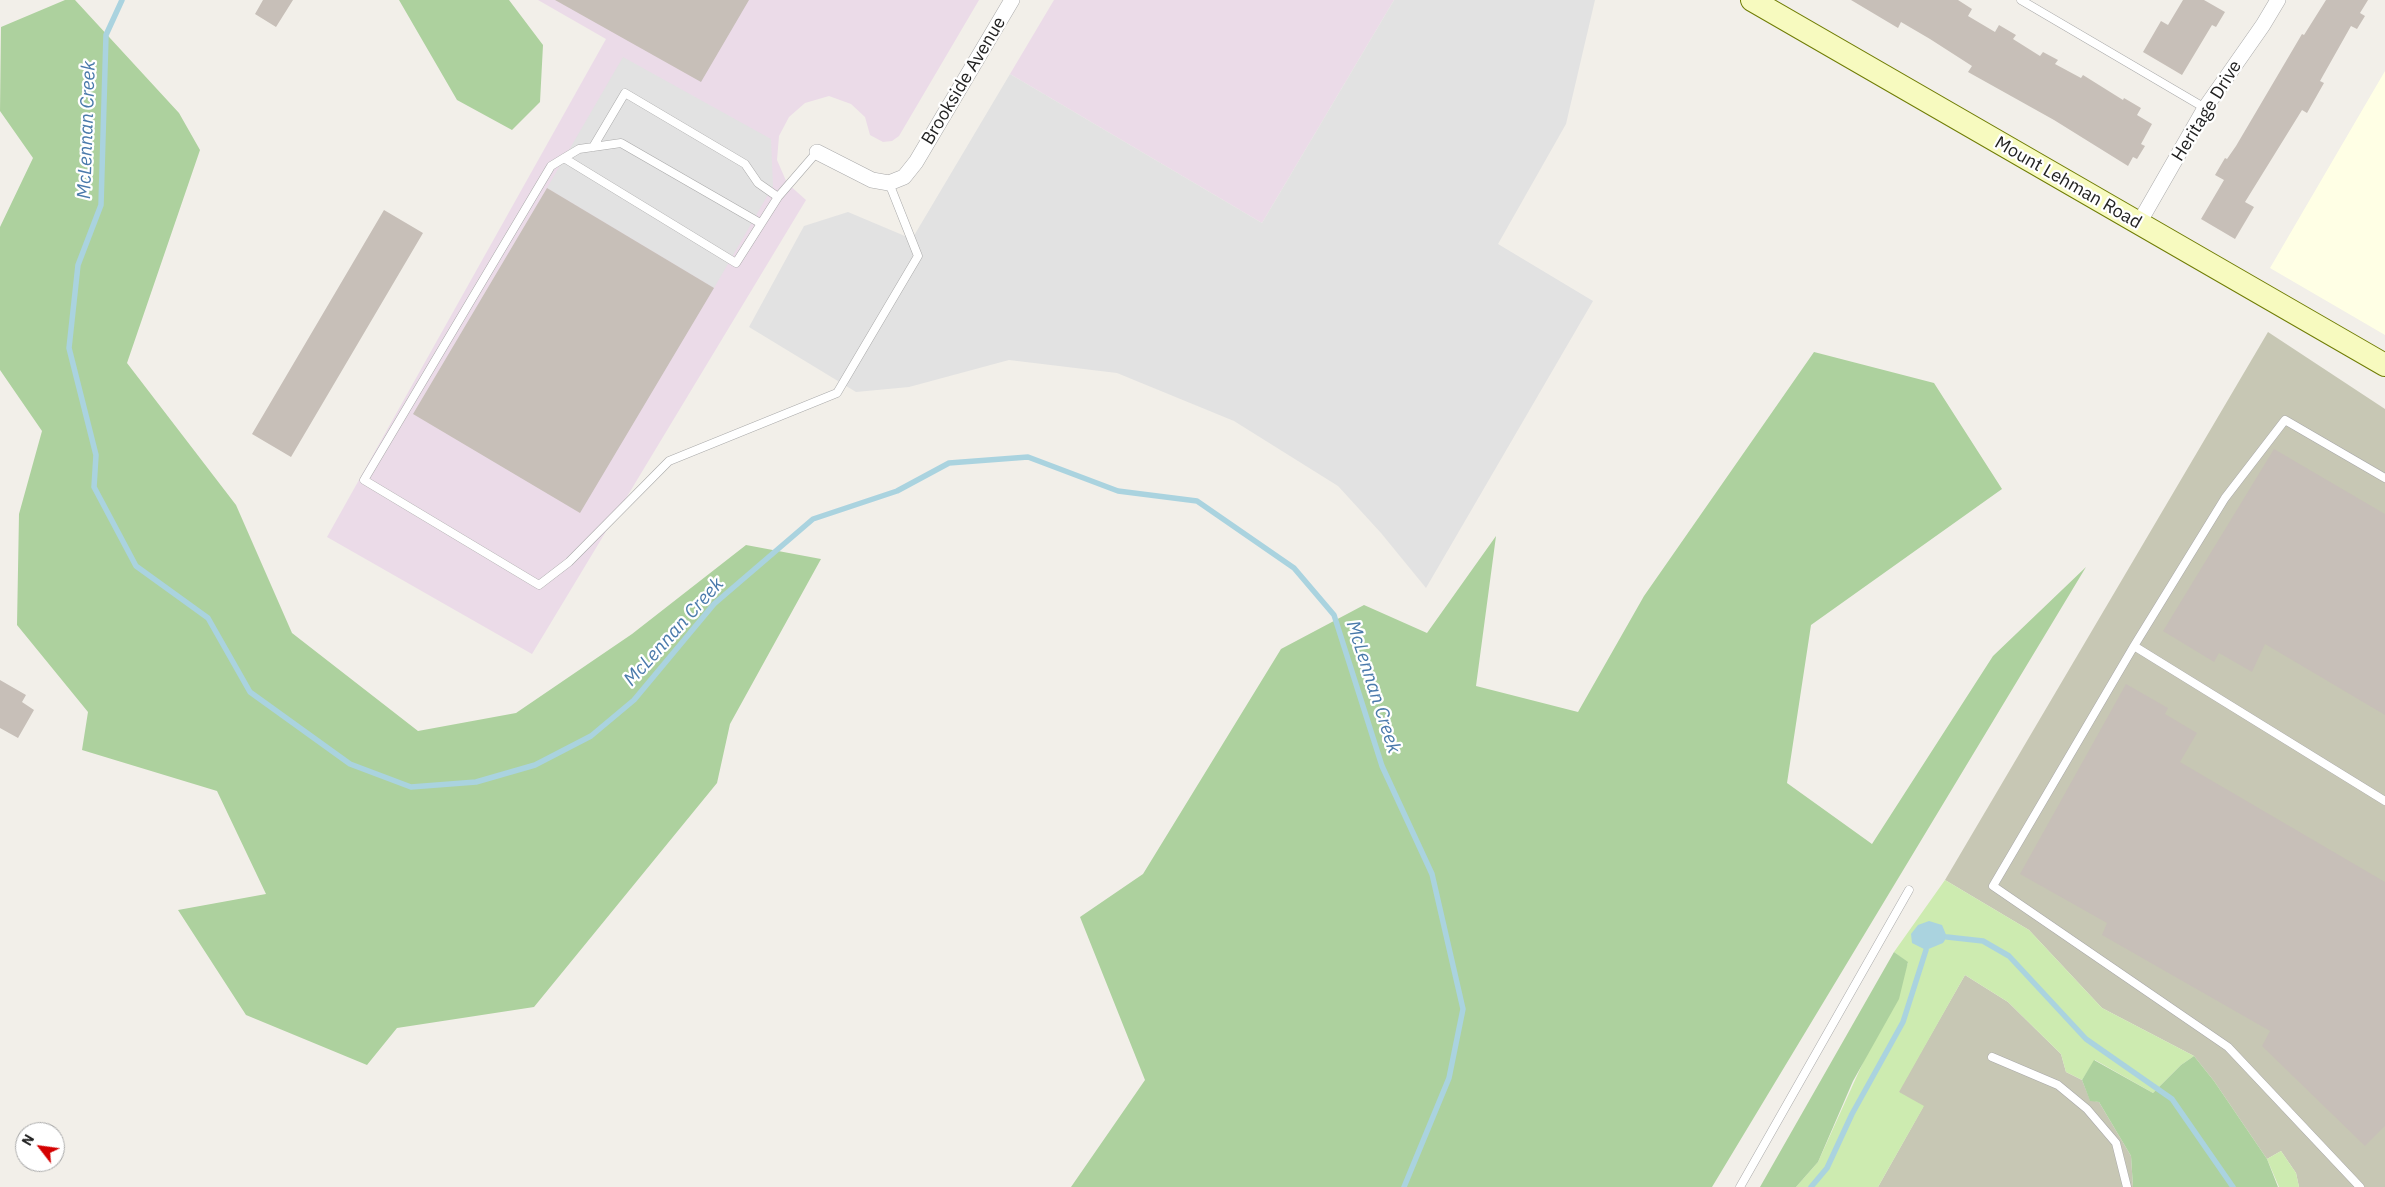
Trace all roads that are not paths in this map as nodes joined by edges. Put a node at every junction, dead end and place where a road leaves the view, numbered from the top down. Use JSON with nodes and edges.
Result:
{"nodes":[{"id":1,"x":1012,"y":0,"type":"edge"},
{"id":2,"x":1752,"y":0,"type":"edge"},
{"id":3,"x":2021,"y":0,"type":"edge"},
{"id":4,"x":2278,"y":0,"type":"edge"},
{"id":5,"x":2205,"y":108,"type":"junction"},
{"id":6,"x":593,"y":147,"type":"junction"},
{"id":7,"x":817,"y":152,"type":"joint"},
{"id":8,"x":564,"y":158,"type":"junction"},
{"id":9,"x":889,"y":183,"type":"junction"},
{"id":10,"x":778,"y":197,"type":"junction"},
{"id":11,"x":760,"y":223,"type":"junction"},
{"id":12,"x":2139,"y":223,"type":"junction"},
{"id":13,"x":2385,"y":365,"type":"edge"},
{"id":14,"x":2385,"y":478,"type":"edge"},
{"id":15,"x":2134,"y":646,"type":"junction"},
{"id":16,"x":2385,"y":801,"type":"edge"},
{"id":17,"x":1909,"y":890,"type":"dead end"},
{"id":18,"x":1992,"y":1057,"type":"dead end"},
{"id":19,"x":1740,"y":1187,"type":"edge"},
{"id":20,"x":2127,"y":1187,"type":"edge"},
{"id":21,"x":2360,"y":1187,"type":"edge"}],
"edges":[{"from":1,"to":9,"type":"street","name":"Brookside Avenue"},
{"from":2,"to":12,"type":"main road","name":"Mount Lehman Road"},
{"from":3,"to":5,"type":"lane"},
{"from":4,"to":5,"type":"street","name":"Heritage Drive"},
{"from":5,"to":12,"type":"street","name":"Heritage Drive"},
{"from":6,"to":8,"type":"lane"},
{"from":6,"to":10,"type":"lane"},
{"from":6,"to":11,"type":"lane"},
{"from":7,"to":9,"type":"street"},
{"from":7,"to":10,"type":"lane"},
{"from":8,"to":9,"type":"lane"},
{"from":8,"to":11,"type":"lane"},
{"from":10,"to":11,"type":"lane"},
{"from":12,"to":13,"type":"main road","name":"Mount Lehman Road"},
{"from":14,"to":15,"type":"lane"},
{"from":15,"to":16,"type":"lane"},
{"from":15,"to":21,"type":"lane"},
{"from":17,"to":19,"type":"lane"},
{"from":18,"to":20,"type":"lane"}]}
